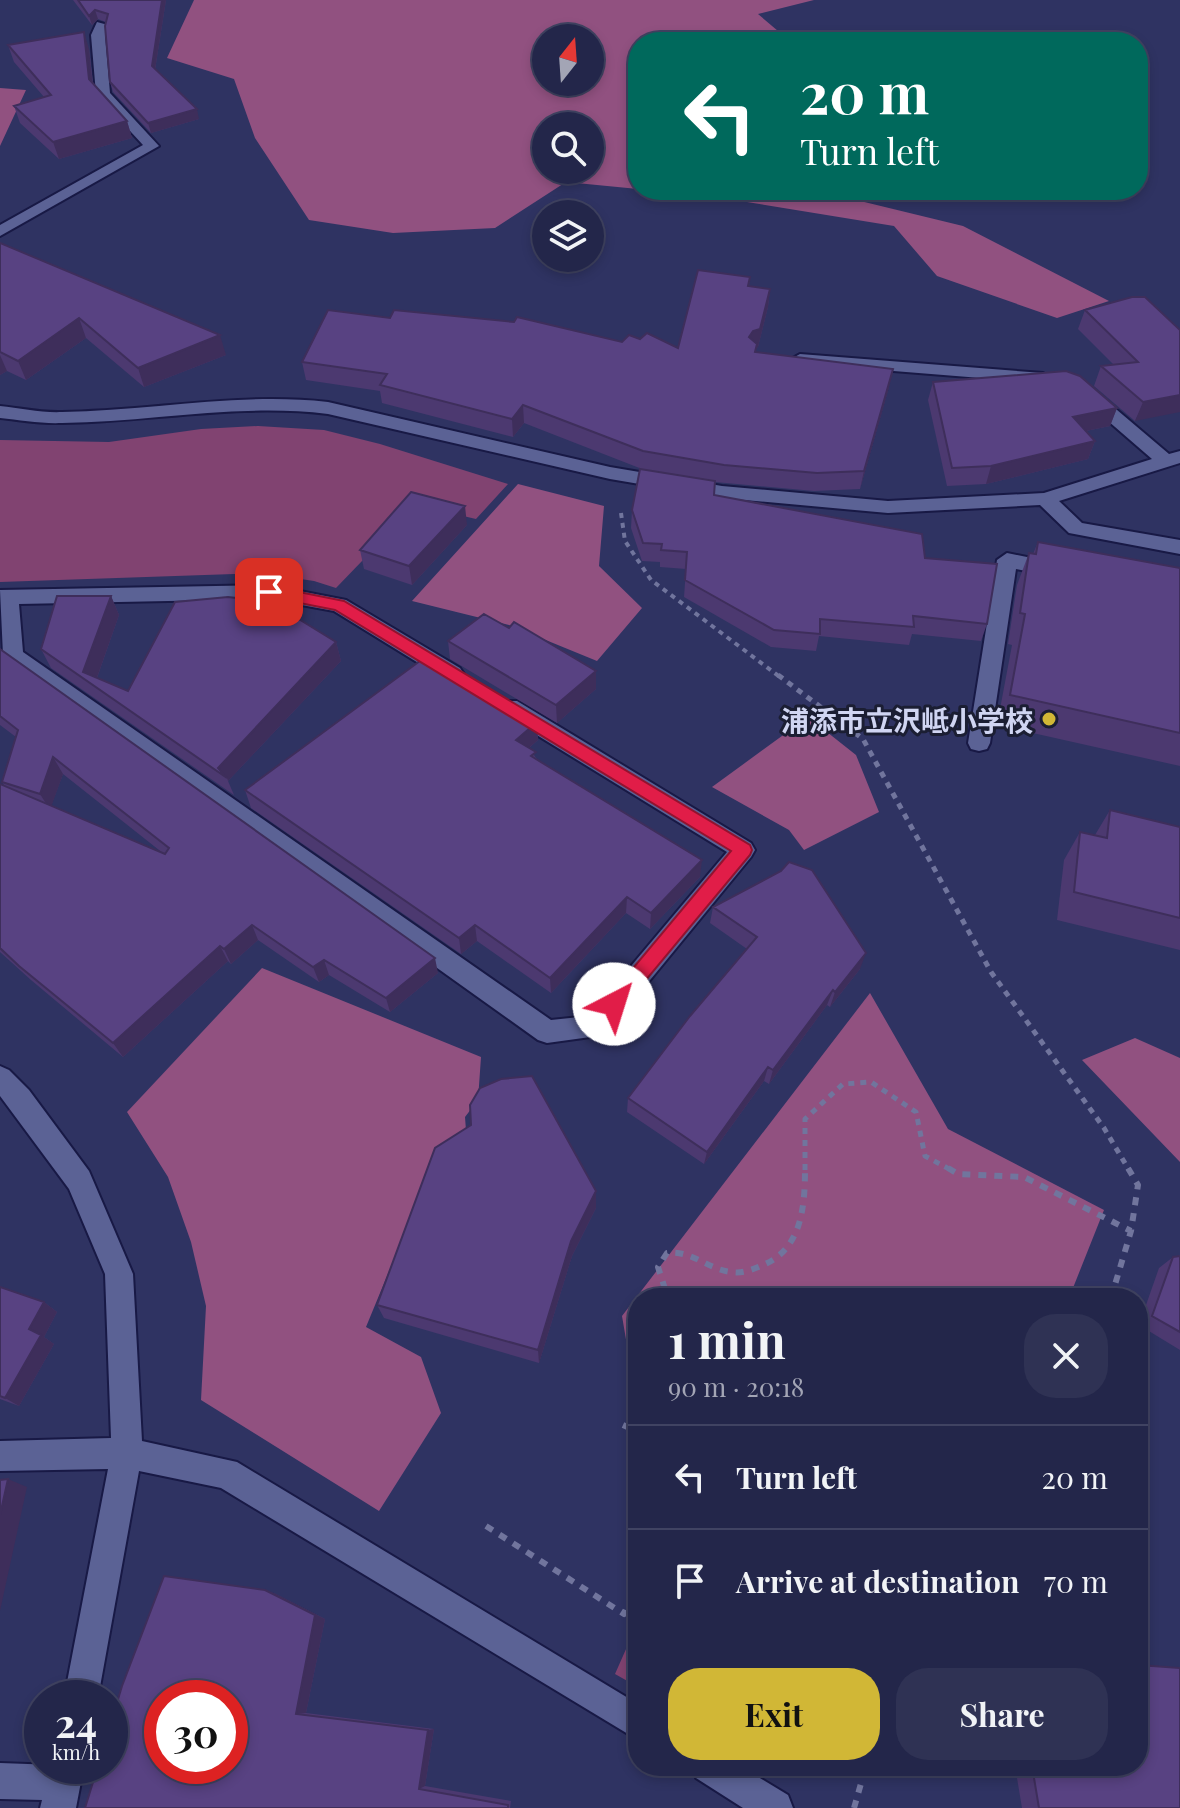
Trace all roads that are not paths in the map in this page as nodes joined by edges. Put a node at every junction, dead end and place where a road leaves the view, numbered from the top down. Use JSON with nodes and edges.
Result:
{"nodes":[{"id":1,"x":102,"y":25,"type":"edge"},
{"id":2,"x":0,"y":231,"type":"edge"},
{"id":3,"x":775,"y":357,"type":"edge"},
{"id":4,"x":1056,"y":379,"type":"edge"},
{"id":5,"x":1081,"y":388,"type":"edge"},
{"id":6,"x":0,"y":412,"type":"edge"},
{"id":7,"x":1174,"y":460,"type":"edge"},
{"id":8,"x":1045,"y":499,"type":"junction"},
{"id":9,"x":1180,"y":547,"type":"edge"},
{"id":10,"x":1079,"y":574,"type":"edge"},
{"id":11,"x":4,"y":596,"type":"edge"},
{"id":12,"x":979,"y":743,"type":"dead end"},
{"id":13,"x":0,"y":1078,"type":"edge"},
{"id":14,"x":127,"y":1453,"type":"junction"},
{"id":15,"x":0,"y":1456,"type":"edge"},
{"id":16,"x":84,"y":1680,"type":"edge"},
{"id":17,"x":628,"y":1717,"type":"edge"},
{"id":18,"x":724,"y":1776,"type":"edge"},
{"id":19,"x":0,"y":1781,"type":"edge"},
{"id":20,"x":63,"y":1786,"type":"edge"},
{"id":21,"x":775,"y":1808,"type":"edge"}],
"edges":[{"from":1,"to":2,"type":"street"},
{"from":3,"to":4,"type":"street"},
{"from":5,"to":7,"type":"street"},
{"from":6,"to":8,"type":"street"},
{"from":7,"to":8,"type":"street"},
{"from":8,"to":9,"type":"street"},
{"from":10,"to":12,"type":"street"},
{"from":11,"to":11,"type":"street"},
{"from":13,"to":14,"type":"street"},
{"from":14,"to":15,"type":"street"},
{"from":14,"to":16,"type":"street"},
{"from":14,"to":17,"type":"street"},
{"from":18,"to":21,"type":"street"},
{"from":19,"to":20,"type":"street"}]}
